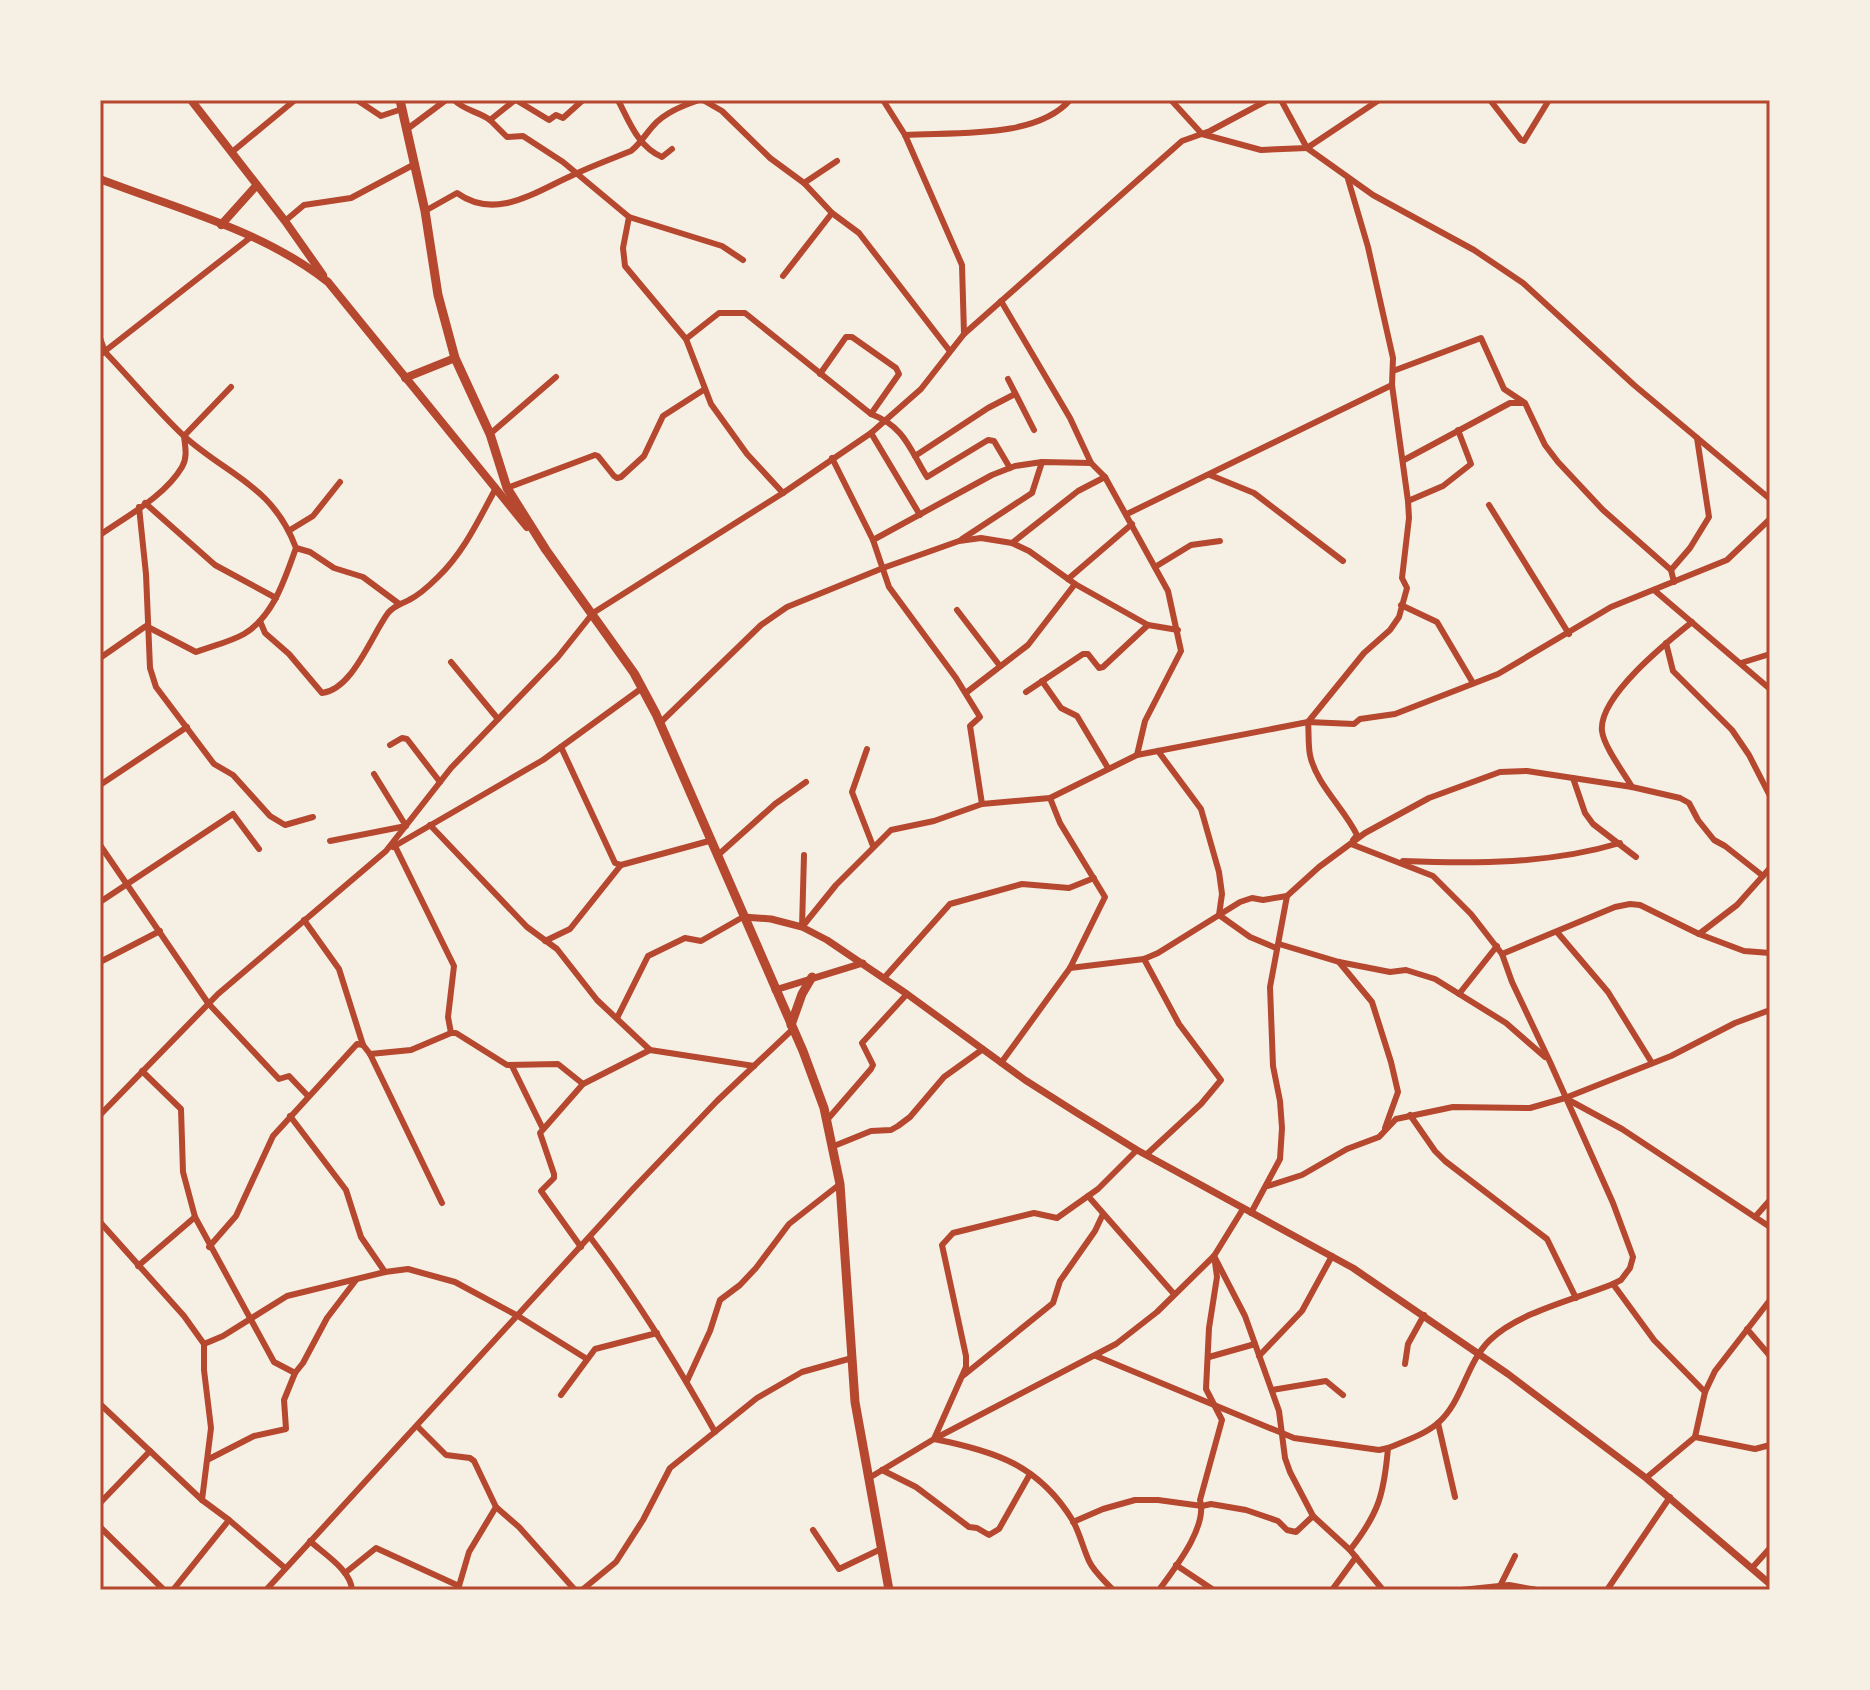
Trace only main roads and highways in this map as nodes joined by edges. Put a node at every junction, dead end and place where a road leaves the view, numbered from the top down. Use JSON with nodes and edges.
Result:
{"nodes":[{"id":1,"x":191,"y":100,"type":"edge"},
{"id":2,"x":401,"y":105,"type":"edge"},
{"id":3,"x":100,"y":179,"type":"edge"},
{"id":4,"x":256,"y":186,"type":"junction"},
{"id":5,"x":221,"y":225,"type":"junction"},
{"id":6,"x":328,"y":282,"type":"junction"},
{"id":7,"x":455,"y":358,"type":"junction"},
{"id":8,"x":405,"y":378,"type":"junction"},
{"id":9,"x":546,"y":550,"type":"junction"},
{"id":10,"x":812,"y":977,"type":"road end"},
{"id":11,"x":792,"y":1027,"type":"junction"},
{"id":12,"x":889,"y":1590,"type":"edge"}],
"edges":[{"from":1,"to":4,"type":"main road"},
{"from":2,"to":7,"type":"main road"},
{"from":3,"to":5,"type":"main road"},
{"from":4,"to":5,"type":"main road"},
{"from":4,"to":6,"type":"main road"},
{"from":5,"to":6,"type":"main road"},
{"from":6,"to":8,"type":"main road"},
{"from":7,"to":8,"type":"main road"},
{"from":7,"to":9,"type":"main road"},
{"from":8,"to":9,"type":"main road"},
{"from":9,"to":11,"type":"main road"},
{"from":10,"to":11,"type":"main road"},
{"from":11,"to":12,"type":"main road"}]}
